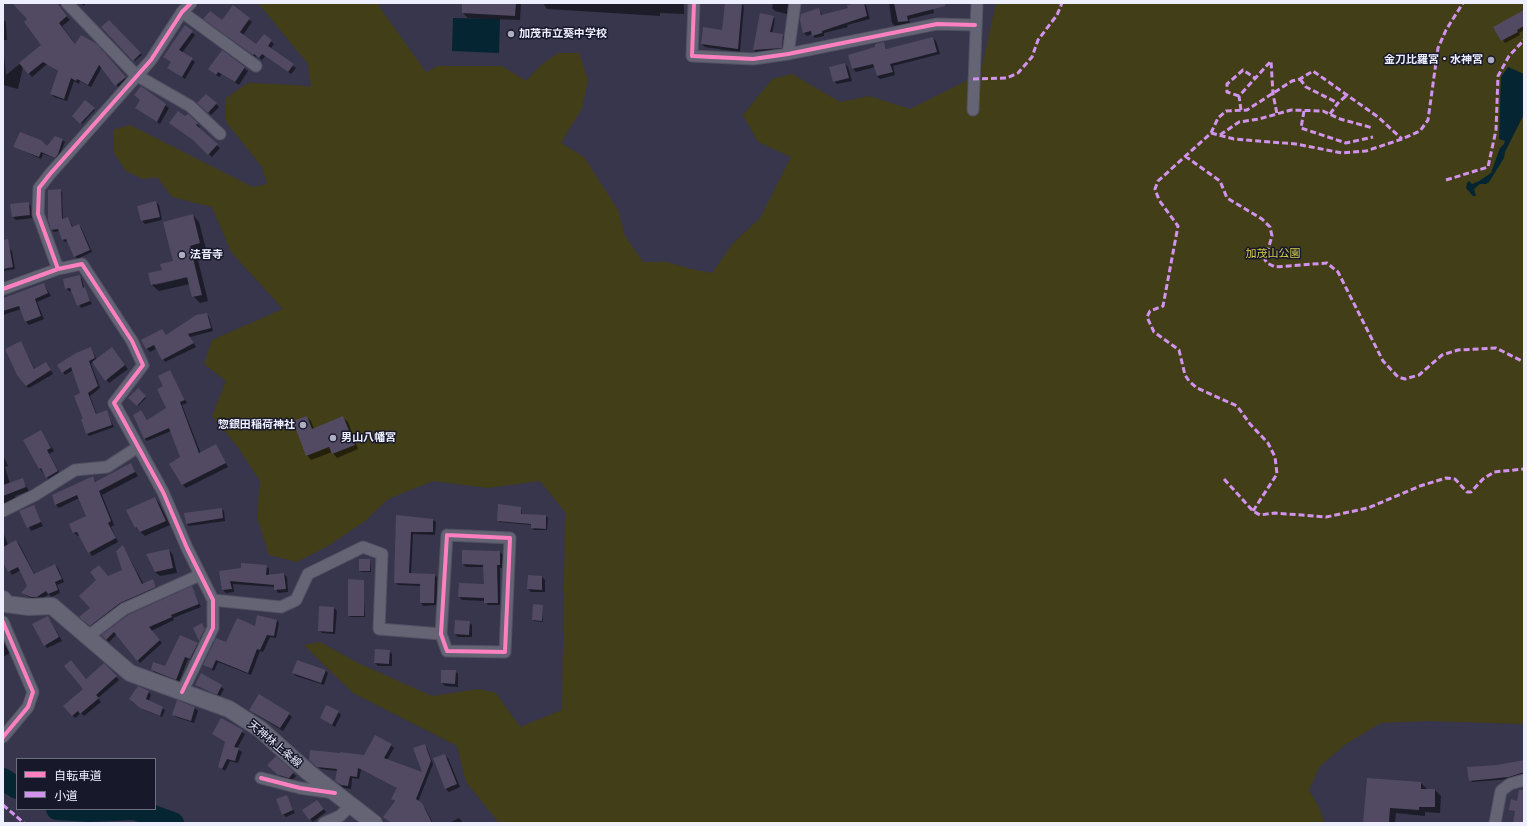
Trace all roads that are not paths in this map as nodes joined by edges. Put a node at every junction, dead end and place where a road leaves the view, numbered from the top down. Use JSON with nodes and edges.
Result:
{"nodes":[{"id":1,"x":67,"y":3,"type":"edge"},
{"id":2,"x":191,"y":3,"type":"edge"},
{"id":3,"x":694,"y":3,"type":"edge"},
{"id":4,"x":795,"y":3,"type":"edge"},
{"id":5,"x":977,"y":3,"type":"edge"},
{"id":6,"x":182,"y":12,"type":"junction"},
{"id":7,"x":975,"y":25,"type":"junction"},
{"id":8,"x":788,"y":54,"type":"junction"},
{"id":9,"x":256,"y":66,"type":"dead end"},
{"id":10,"x":136,"y":75,"type":"junction"},
{"id":11,"x":973,"y":110,"type":"dead end"},
{"id":12,"x":220,"y":134,"type":"dead end"},
{"id":13,"x":58,"y":269,"type":"junction"},
{"id":14,"x":3,"y":289,"type":"edge"},
{"id":15,"x":138,"y":447,"type":"junction"},
{"id":16,"x":3,"y":511,"type":"edge"},
{"id":17,"x":200,"y":575,"type":"junction"},
{"id":18,"x":213,"y":600,"type":"junction"},
{"id":19,"x":4,"y":611,"type":"edge"},
{"id":20,"x":440,"y":634,"type":"junction"},
{"id":21,"x":87,"y":637,"type":"junction"},
{"id":22,"x":182,"y":692,"type":"junction"},
{"id":23,"x":4,"y":733,"type":"edge"},
{"id":24,"x":261,"y":778,"type":"dead end"},
{"id":25,"x":1524,"y":780,"type":"edge"},
{"id":26,"x":335,"y":793,"type":"junction"},
{"id":27,"x":351,"y":805,"type":"junction"},
{"id":28,"x":324,"y":823,"type":"edge"},
{"id":29,"x":374,"y":823,"type":"edge"},
{"id":30,"x":1495,"y":823,"type":"edge"}],
"edges":[{"from":1,"to":10,"type":"street"},
{"from":2,"to":6,"type":"street"},
{"from":3,"to":8,"type":"street"},
{"from":4,"to":8,"type":"street"},
{"from":5,"to":7,"type":"street"},
{"from":6,"to":9,"type":"street"},
{"from":6,"to":10,"type":"street"},
{"from":7,"to":8,"type":"street"},
{"from":7,"to":11,"type":"street"},
{"from":10,"to":12,"type":"street"},
{"from":10,"to":13,"type":"street"},
{"from":13,"to":14,"type":"street"},
{"from":13,"to":15,"type":"street"},
{"from":15,"to":16,"type":"street"},
{"from":15,"to":17,"type":"street"},
{"from":17,"to":18,"type":"street"},
{"from":17,"to":21,"type":"street"},
{"from":18,"to":20,"type":"street"},
{"from":18,"to":22,"type":"street"},
{"from":19,"to":21,"type":"main road","name":"天神林上条線"},
{"from":19,"to":23,"type":"street"},
{"from":20,"to":20,"type":"street"},
{"from":21,"to":22,"type":"main road","name":"天神林上条線"},
{"from":22,"to":26,"type":"main road","name":"天神林上条線"},
{"from":24,"to":26,"type":"street"},
{"from":25,"to":30,"type":"street"},
{"from":26,"to":27,"type":"main road","name":"天神林上条線"},
{"from":27,"to":28,"type":"street"},
{"from":27,"to":29,"type":"main road","name":"天神林上条線"}]}
